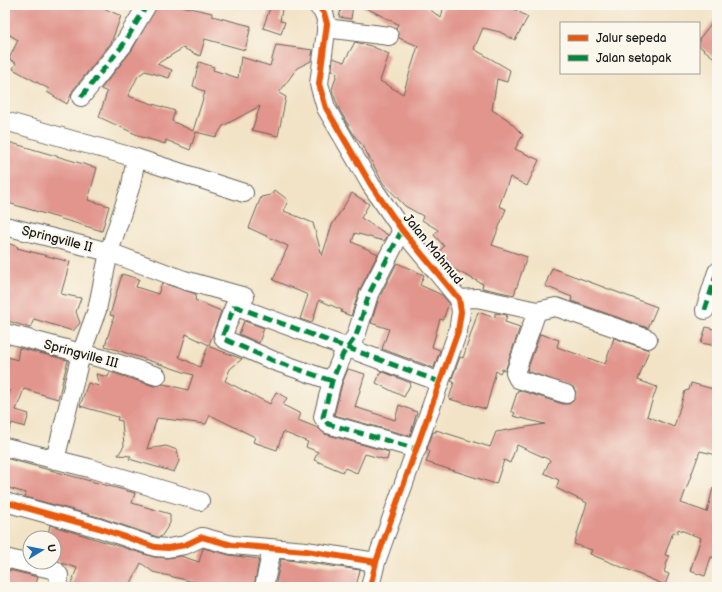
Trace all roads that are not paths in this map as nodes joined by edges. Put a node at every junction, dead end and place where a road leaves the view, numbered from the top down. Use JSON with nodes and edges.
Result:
{"nodes":[{"id":1,"x":147,"y":5,"type":"edge"},
{"id":2,"x":320,"y":5,"type":"edge"},
{"id":3,"x":326,"y":28,"type":"junction"},
{"id":4,"x":389,"y":36,"type":"dead end"},
{"id":5,"x":81,"y":97,"type":"dead end"},
{"id":6,"x":5,"y":121,"type":"edge"},
{"id":7,"x":136,"y":158,"type":"junction"},
{"id":8,"x":244,"y":193,"type":"dead end"},
{"id":9,"x":5,"y":226,"type":"edge"},
{"id":10,"x":402,"y":230,"type":"junction"},
{"id":11,"x":109,"y":252,"type":"junction"},
{"id":12,"x":717,"y":272,"type":"edge"},
{"id":13,"x":245,"y":297,"type":"dead end"},
{"id":14,"x":459,"y":299,"type":"junction"},
{"id":15,"x":705,"y":310,"type":"dead end"},
{"id":16,"x":537,"y":311,"type":"junction"},
{"id":17,"x":5,"y":333,"type":"edge"},
{"id":18,"x":648,"y":339,"type":"dead end"},
{"id":19,"x":347,"y":349,"type":"junction"},
{"id":20,"x":81,"y":354,"type":"junction"},
{"id":21,"x":157,"y":376,"type":"dead end"},
{"id":22,"x":332,"y":381,"type":"junction"},
{"id":23,"x":440,"y":382,"type":"junction"},
{"id":24,"x":566,"y":394,"type":"dead end"},
{"id":25,"x":5,"y":447,"type":"edge"},
{"id":26,"x":417,"y":449,"type":"junction"},
{"id":27,"x":55,"y":460,"type":"junction"},
{"id":28,"x":200,"y":501,"type":"dead end"},
{"id":29,"x":5,"y":502,"type":"edge"},
{"id":30,"x":272,"y":549,"type":"junction"},
{"id":31,"x":5,"y":558,"type":"edge"},
{"id":32,"x":376,"y":562,"type":"junction"},
{"id":33,"x":58,"y":587,"type":"edge"},
{"id":34,"x":264,"y":587,"type":"edge"},
{"id":35,"x":370,"y":587,"type":"edge"}],
"edges":[{"from":1,"to":5,"type":"street"},
{"from":2,"to":3,"type":"street","name":"Jalan Mahmud"},
{"from":3,"to":4,"type":"street"},
{"from":3,"to":10,"type":"street","name":"Jalan Mahmud"},
{"from":6,"to":7,"type":"street"},
{"from":7,"to":8,"type":"street"},
{"from":7,"to":11,"type":"street"},
{"from":9,"to":11,"type":"street","name":"Springville II"},
{"from":10,"to":14,"type":"street","name":"Jalan Mahmud"},
{"from":10,"to":19,"type":"street"},
{"from":11,"to":13,"type":"street","name":"Springville II"},
{"from":11,"to":20,"type":"street"},
{"from":12,"to":15,"type":"street"},
{"from":14,"to":16,"type":"street"},
{"from":14,"to":23,"type":"street","name":"Jalan Mahmud"},
{"from":16,"to":18,"type":"street"},
{"from":16,"to":24,"type":"street"},
{"from":17,"to":20,"type":"street","name":"Springville III"},
{"from":19,"to":22,"type":"street"},
{"from":19,"to":22,"type":"street"},
{"from":19,"to":23,"type":"street"},
{"from":20,"to":21,"type":"street","name":"Springville III"},
{"from":20,"to":27,"type":"street"},
{"from":22,"to":26,"type":"street"},
{"from":23,"to":26,"type":"street","name":"Jalan Mahmud"},
{"from":25,"to":27,"type":"street"},
{"from":26,"to":32,"type":"street","name":"Jalan Mahmud"},
{"from":27,"to":28,"type":"street"},
{"from":29,"to":30,"type":"street"},
{"from":30,"to":32,"type":"street"},
{"from":30,"to":34,"type":"street"},
{"from":31,"to":33,"type":"street"},
{"from":32,"to":35,"type":"street","name":"Jalan Mahmud"}]}
